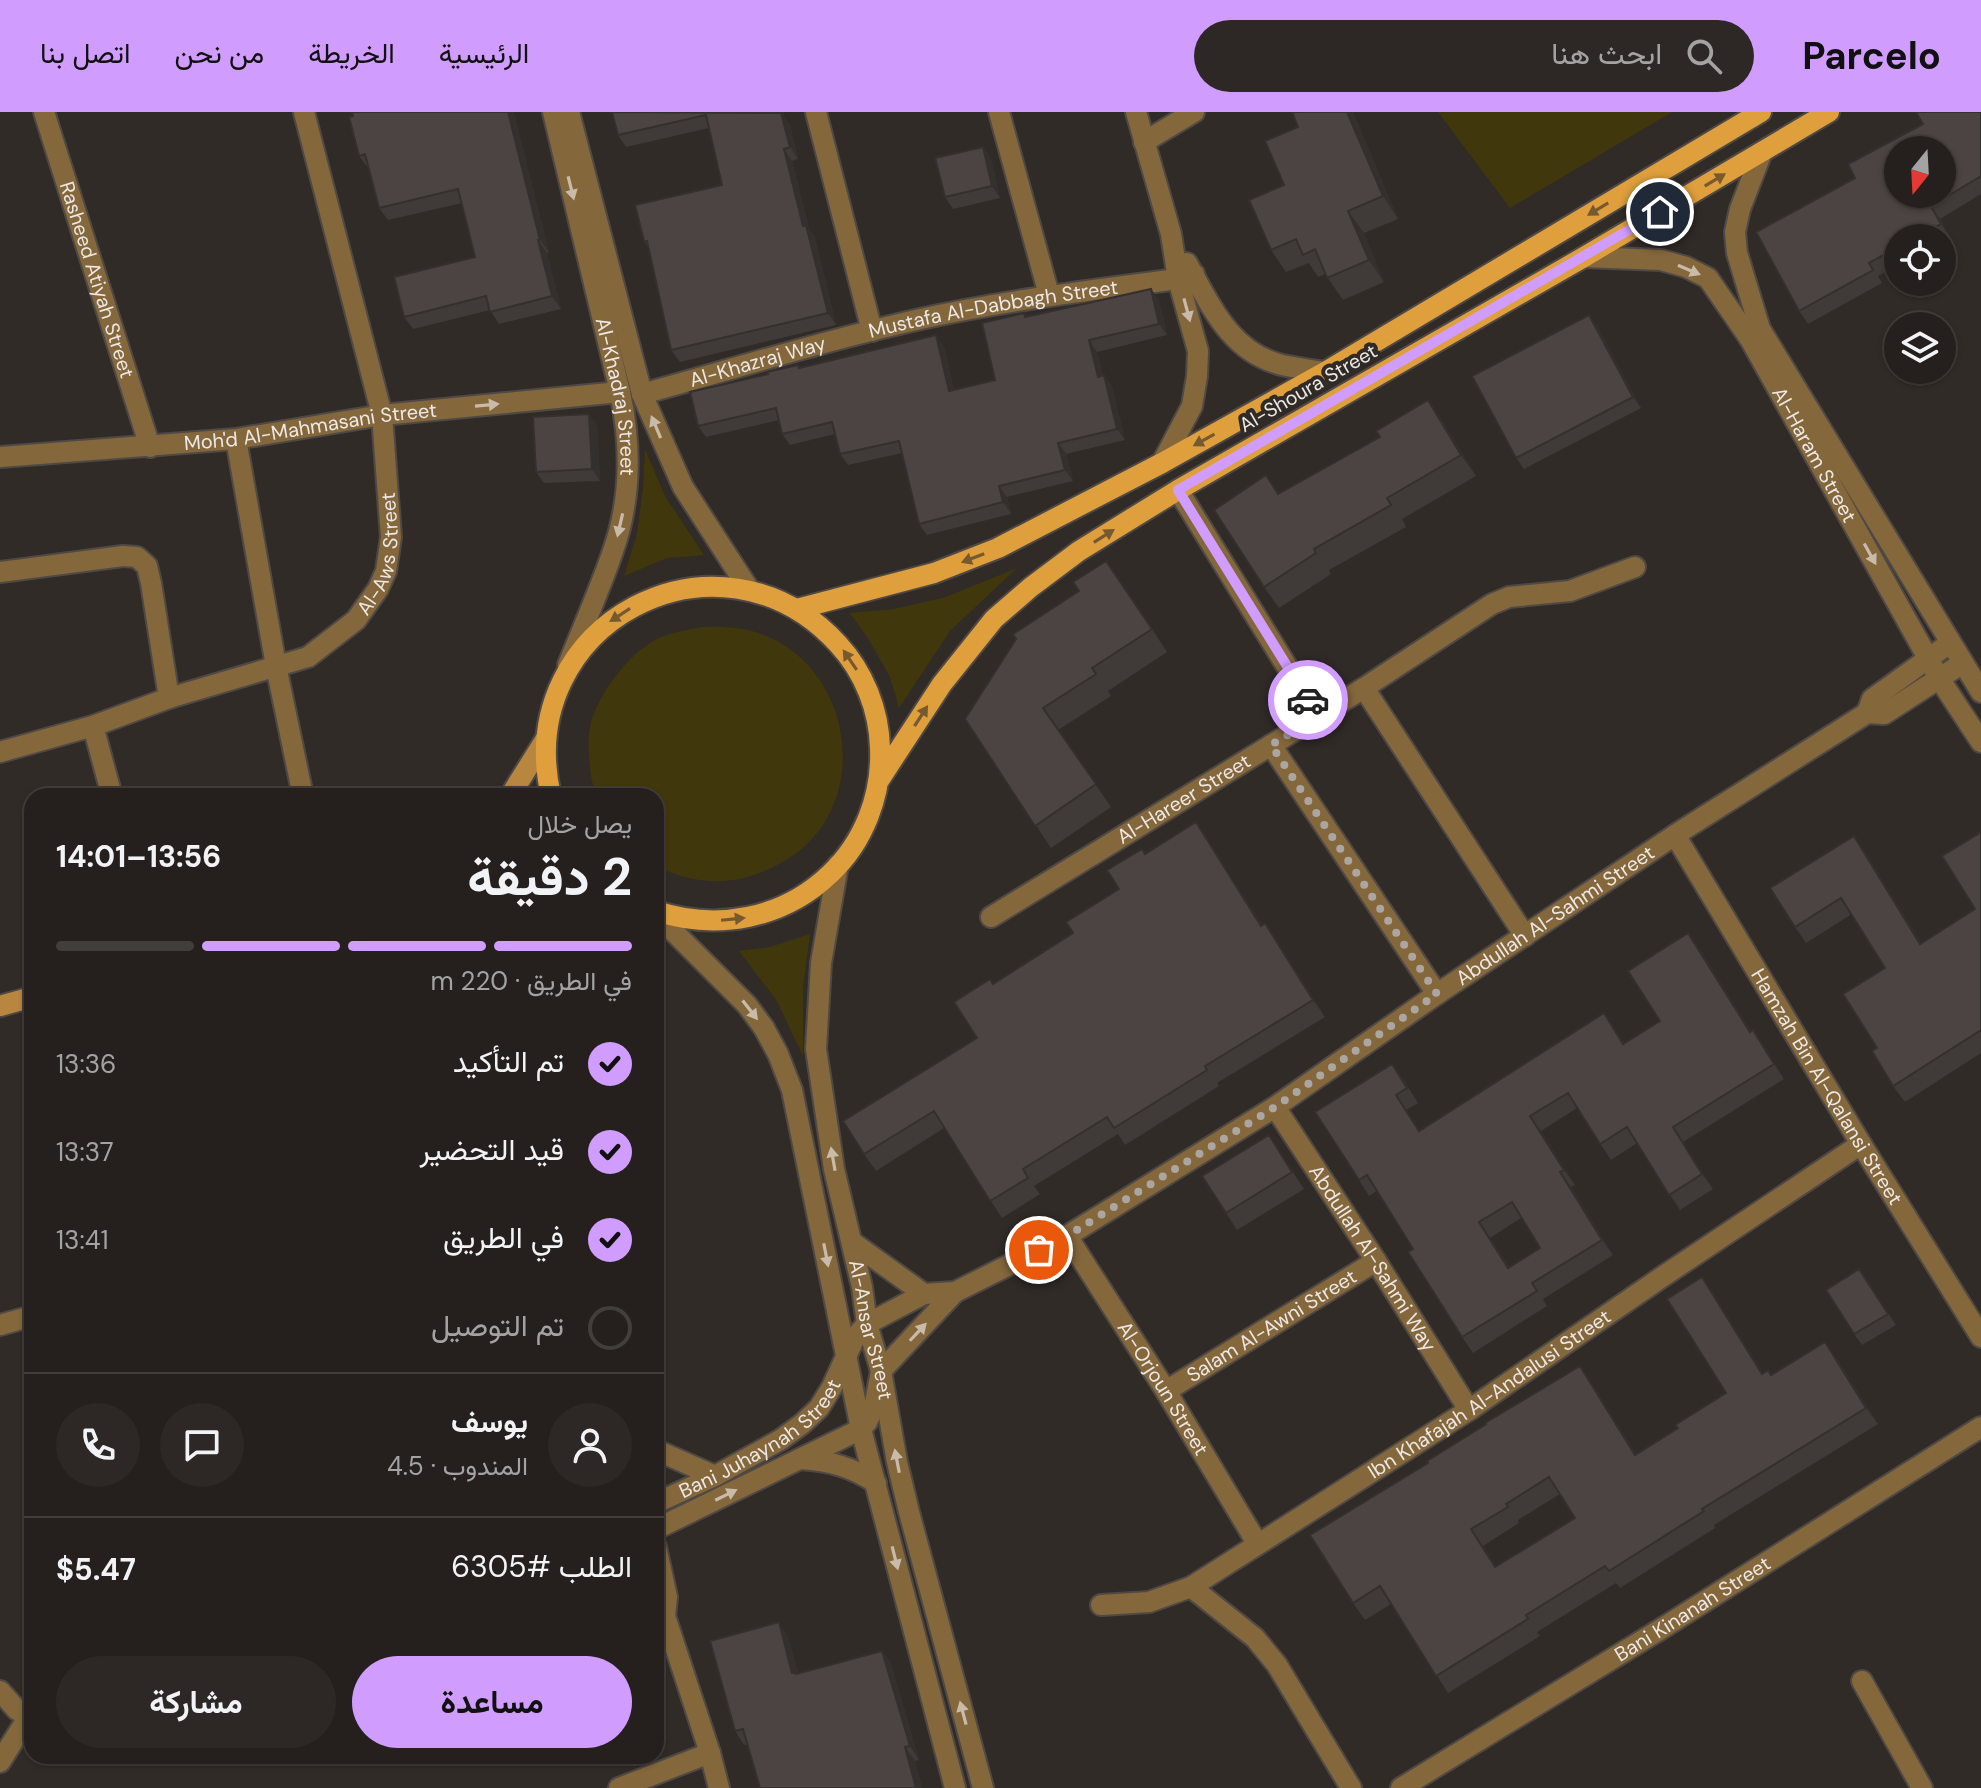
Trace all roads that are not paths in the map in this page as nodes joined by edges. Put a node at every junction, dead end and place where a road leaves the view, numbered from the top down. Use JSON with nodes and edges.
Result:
{"nodes":[{"id":1,"x":44,"y":112,"type":"edge"},
{"id":2,"x":304,"y":112,"type":"edge"},
{"id":3,"x":553,"y":112,"type":"edge"},
{"id":4,"x":569,"y":112,"type":"edge"},
{"id":5,"x":816,"y":112,"type":"edge"},
{"id":6,"x":999,"y":112,"type":"edge"},
{"id":7,"x":1136,"y":112,"type":"edge"},
{"id":8,"x":1194,"y":112,"type":"edge"},
{"id":9,"x":1761,"y":112,"type":"edge"},
{"id":10,"x":1829,"y":112,"type":"edge"},
{"id":11,"x":1144,"y":142,"type":"junction"},
{"id":12,"x":1762,"y":152,"type":"junction"},
{"id":13,"x":1584,"y":257,"type":"junction"},
{"id":14,"x":1186,"y":277,"type":"junction"},
{"id":15,"x":1049,"y":295,"type":"junction"},
{"id":16,"x":872,"y":331,"type":"junction"},
{"id":17,"x":1325,"y":372,"type":"junction"},
{"id":18,"x":620,"y":392,"type":"junction"},
{"id":19,"x":642,"y":394,"type":"junction"},
{"id":20,"x":382,"y":415,"type":"junction"},
{"id":21,"x":236,"y":439,"type":"junction"},
{"id":22,"x":150,"y":447,"type":"junction"},
{"id":23,"x":0,"y":457,"type":"edge"},
{"id":24,"x":1162,"y":463,"type":"junction"},
{"id":25,"x":1178,"y":490,"type":"junction"},
{"id":26,"x":1635,"y":567,"type":"dead end"},
{"id":27,"x":0,"y":572,"type":"edge"},
{"id":28,"x":750,"y":591,"type":"junction"},
{"id":29,"x":797,"y":609,"type":"junction"},
{"id":30,"x":1950,"y":643,"type":"junction"},
{"id":31,"x":1928,"y":659,"type":"junction"},
{"id":32,"x":1963,"y":663,"type":"junction"},
{"id":33,"x":276,"y":666,"type":"junction"},
{"id":34,"x":563,"y":678,"type":"junction"},
{"id":35,"x":1939,"y":678,"type":"junction"},
{"id":36,"x":1364,"y":688,"type":"junction"},
{"id":37,"x":1981,"y":692,"type":"edge"},
{"id":38,"x":169,"y":698,"type":"junction"},
{"id":39,"x":1867,"y":713,"type":"junction"},
{"id":40,"x":1318,"y":717,"type":"junction"},
{"id":41,"x":93,"y":726,"type":"junction"},
{"id":42,"x":545,"y":740,"type":"junction"},
{"id":43,"x":1981,"y":742,"type":"edge"},
{"id":44,"x":1271,"y":745,"type":"junction"},
{"id":45,"x":0,"y":752,"type":"edge"},
{"id":46,"x":878,"y":782,"type":"junction"},
{"id":47,"x":110,"y":788,"type":"edge"},
{"id":48,"x":301,"y":788,"type":"edge"},
{"id":49,"x":515,"y":788,"type":"edge"},
{"id":50,"x":550,"y":788,"type":"edge"},
{"id":51,"x":1675,"y":835,"type":"junction"},
{"id":52,"x":838,"y":865,"type":"junction"},
{"id":53,"x":664,"y":914,"type":"edge"},
{"id":54,"x":991,"y":917,"type":"dead end"},
{"id":55,"x":664,"y":920,"type":"edge"},
{"id":56,"x":1525,"y":936,"type":"junction"},
{"id":57,"x":1437,"y":994,"type":"junction"},
{"id":58,"x":24,"y":999,"type":"edge"},
{"id":59,"x":0,"y":1006,"type":"edge"},
{"id":60,"x":1275,"y":1107,"type":"junction"},
{"id":61,"x":1861,"y":1144,"type":"junction"},
{"id":62,"x":1067,"y":1236,"type":"junction"},
{"id":63,"x":852,"y":1242,"type":"junction"},
{"id":64,"x":1376,"y":1261,"type":"junction"},
{"id":65,"x":955,"y":1292,"type":"junction"},
{"id":66,"x":924,"y":1294,"type":"junction"},
{"id":67,"x":24,"y":1318,"type":"edge"},
{"id":68,"x":867,"y":1324,"type":"junction"},
{"id":69,"x":0,"y":1325,"type":"edge"},
{"id":70,"x":1981,"y":1337,"type":"edge"},
{"id":71,"x":846,"y":1355,"type":"junction"},
{"id":72,"x":881,"y":1371,"type":"junction"},
{"id":73,"x":1166,"y":1391,"type":"junction"},
{"id":74,"x":1469,"y":1410,"type":"junction"},
{"id":75,"x":1981,"y":1427,"type":"edge"},
{"id":76,"x":861,"y":1429,"type":"junction"},
{"id":77,"x":664,"y":1454,"type":"edge"},
{"id":78,"x":801,"y":1459,"type":"junction"},
{"id":79,"x":715,"y":1476,"type":"junction"},
{"id":80,"x":876,"y":1483,"type":"junction"},
{"id":81,"x":664,"y":1499,"type":"edge"},
{"id":82,"x":664,"y":1525,"type":"edge"},
{"id":83,"x":1257,"y":1543,"type":"junction"},
{"id":84,"x":664,"y":1583,"type":"edge"},
{"id":85,"x":1191,"y":1587,"type":"junction"},
{"id":86,"x":664,"y":1603,"type":"edge"},
{"id":87,"x":1101,"y":1605,"type":"dead end"},
{"id":88,"x":937,"y":1616,"type":"junction"},
{"id":89,"x":664,"y":1622,"type":"edge"},
{"id":90,"x":912,"y":1624,"type":"junction"},
{"id":91,"x":1862,"y":1681,"type":"dead end"},
{"id":92,"x":0,"y":1691,"type":"edge"},
{"id":93,"x":24,"y":1713,"type":"edge"},
{"id":94,"x":24,"y":1725,"type":"edge"},
{"id":95,"x":710,"y":1753,"type":"junction"},
{"id":96,"x":0,"y":1762,"type":"edge"},
{"id":97,"x":619,"y":1788,"type":"edge"},
{"id":98,"x":719,"y":1788,"type":"edge"},
{"id":99,"x":955,"y":1788,"type":"edge"},
{"id":100,"x":983,"y":1788,"type":"edge"},
{"id":101,"x":1351,"y":1788,"type":"edge"},
{"id":102,"x":1401,"y":1788,"type":"edge"},
{"id":103,"x":1922,"y":1788,"type":"edge"}],
"edges":[{"from":1,"to":22,"type":"street","name":"Rasheed Atiyah Street"},
{"from":2,"to":20,"type":"street","name":"Al-Aws Street"},
{"from":3,"to":18,"type":"street","name":"Al-Khadraj Street","one_way":true},
{"from":4,"to":19,"type":"street","name":"Al-Khadraj Street"},
{"from":5,"to":16,"type":"street","name":"Mustafa Al-Dabbagh Street"},
{"from":6,"to":15,"type":"street"},
{"from":7,"to":11,"type":"street"},
{"from":8,"to":11,"type":"street"},
{"from":9,"to":17,"type":"main road","name":"Al-Shoura Street","one_way":true},
{"from":10,"to":12,"type":"main road","name":"Al-Shoura Street"},
{"from":11,"to":14,"type":"street"},
{"from":13,"to":12,"type":"main road","name":"Al-Shoura Street","one_way":true},
{"from":12,"to":30,"type":"street","name":"Al-Haram Street"},
{"from":13,"to":25,"type":"main road","name":"Al-Shoura Street"},
{"from":13,"to":31,"type":"street","name":"Al-Haram Street","one_way":true},
{"from":14,"to":15,"type":"street","name":"Mustafa Al-Dabbagh Street"},
{"from":14,"to":17,"type":"street"},
{"from":14,"to":24,"type":"street","one_way":true},
{"from":15,"to":16,"type":"street","name":"Mustafa Al-Dabbagh Street"},
{"from":16,"to":19,"type":"street","name":"Al-Khazraj Way"},
{"from":17,"to":24,"type":"main road","name":"Al-Shoura Street","one_way":true},
{"from":20,"to":18,"type":"street","name":"Moh'd Al-Mahmasani Street","one_way":true},
{"from":18,"to":34,"type":"street","name":"Al-Khadraj Street","one_way":true},
{"from":28,"to":19,"type":"street","name":"Al-Khadraj Street","one_way":true},
{"from":20,"to":21,"type":"street","name":"Moh'd Al-Mahmasani Street"},
{"from":20,"to":33,"type":"street","name":"Al-Aws Street"},
{"from":21,"to":22,"type":"street","name":"Moh'd Al-Mahmasani Street"},
{"from":21,"to":33,"type":"street"},
{"from":22,"to":23,"type":"street","name":"Moh'd Al-Mahmasani Street"},
{"from":24,"to":29,"type":"main road","name":"Al-Shoura Street","one_way":true},
{"from":25,"to":40,"type":"street"},
{"from":46,"to":25,"type":"main road","name":"Al-Shoura Street","one_way":true},
{"from":26,"to":36,"type":"street","name":"Al-Hareer Street"},
{"from":27,"to":38,"type":"street"},
{"from":28,"to":29,"type":"main road"},
{"from":28,"to":34,"type":"main road","one_way":true},
{"from":46,"to":29,"type":"main road","one_way":true},
{"from":30,"to":31,"type":"street","name":"Abdullah Al-Sahmi Street"},
{"from":30,"to":32,"type":"street","name":"Al-Haram Street"},
{"from":31,"to":35,"type":"street","name":"Al-Haram Street"},
{"from":31,"to":39,"type":"street","name":"Abdullah Al-Sahmi Street"},
{"from":32,"to":35,"type":"street","name":"Abdullah Al-Sahmi Street"},
{"from":32,"to":37,"type":"street","name":"Al-Haram Street"},
{"from":33,"to":38,"type":"street","name":"Al-Aws Street"},
{"from":33,"to":48,"type":"street"},
{"from":34,"to":42,"type":"main road"},
{"from":35,"to":39,"type":"street","name":"Abdullah Al-Sahmi Street"},
{"from":35,"to":43,"type":"street","name":"Al-Haram Street"},
{"from":36,"to":40,"type":"street","name":"Al-Hareer Street"},
{"from":36,"to":56,"type":"street"},
{"from":38,"to":41,"type":"street","name":"Al-Aws Street"},
{"from":39,"to":51,"type":"street","name":"Abdullah Al-Sahmi Street"},
{"from":40,"to":44,"type":"street","name":"Al-Hareer Street"},
{"from":41,"to":45,"type":"street","name":"Al-Aws Street"},
{"from":41,"to":47,"type":"street"},
{"from":42,"to":49,"type":"main road"},
{"from":42,"to":50,"type":"main road"},
{"from":44,"to":54,"type":"street","name":"Al-Hareer Street"},
{"from":44,"to":57,"type":"street"},
{"from":46,"to":52,"type":"main road"},
{"from":51,"to":56,"type":"street","name":"Abdullah Al-Sahmi Street"},
{"from":51,"to":61,"type":"street","name":"Hamzah Bin Al-Qalansi Street"},
{"from":53,"to":52,"type":"main road","one_way":true},
{"from":63,"to":52,"type":"street","name":"Al-Ansar Street","one_way":true},
{"from":55,"to":71,"type":"street","name":"Al-Ansar Street","one_way":true},
{"from":56,"to":57,"type":"street","name":"Abdullah Al-Sahmi Street"},
{"from":57,"to":60,"type":"street","name":"Abdullah Al-Sahmi Street"},
{"from":58,"to":59,"type":"main road"},
{"from":60,"to":62,"type":"street","name":"Abdullah Al-Sahmi Street"},
{"from":60,"to":64,"type":"street","name":"Abdullah Al-Sahmi Way"},
{"from":61,"to":70,"type":"street","name":"Hamzah Bin Al-Qalansi Street"},
{"from":61,"to":74,"type":"street","name":"Ibn Khafajah Al-Andalusi Street"},
{"from":62,"to":65,"type":"street","name":"Abdullah Al-Sahmi Street"},
{"from":62,"to":73,"type":"street","name":"Al-Orjoun Street"},
{"from":63,"to":66,"type":"street"},
{"from":63,"to":68,"type":"street","name":"Al-Ansar Street"},
{"from":64,"to":73,"type":"street","name":"Salam Al-Awni Street"},
{"from":64,"to":74,"type":"street","name":"Abdullah Al-Sahmi Way"},
{"from":65,"to":66,"type":"street","name":"Abdullah Al-Sahmi Street"},
{"from":72,"to":65,"type":"street","name":"Abdullah Al-Sahmi Street","one_way":true},
{"from":66,"to":68,"type":"street","name":"Abdullah Al-Sahmi Street"},
{"from":67,"to":69,"type":"street"},
{"from":68,"to":71,"type":"street","name":"Abdullah Al-Sahmi Street"},
{"from":68,"to":72,"type":"street","name":"Al-Ansar Street"},
{"from":71,"to":76,"type":"street","name":"Al-Ansar Street"},
{"from":71,"to":79,"type":"street","name":"Bani Juhaynah Street"},
{"from":72,"to":76,"type":"street"},
{"from":88,"to":72,"type":"street","name":"Al-Ansar Street","one_way":true},
{"from":73,"to":83,"type":"street","name":"Al-Orjoun Street"},
{"from":74,"to":83,"type":"street","name":"Ibn Khafajah Al-Andalusi Street"},
{"from":75,"to":102,"type":"street","name":"Bani Kinanah Street"},
{"from":76,"to":78,"type":"street","name":"Bani Juhaynah Street"},
{"from":76,"to":80,"type":"street","name":"Al-Ansar Street"},
{"from":77,"to":79,"type":"street"},
{"from":78,"to":80,"type":"street"},
{"from":82,"to":78,"type":"street","name":"Bani Juhaynah Street","one_way":true},
{"from":79,"to":81,"type":"street","name":"Bani Juhaynah Street"},
{"from":80,"to":90,"type":"street","name":"Al-Ansar Street","one_way":true},
{"from":83,"to":85,"type":"street","name":"Ibn Khafajah Al-Andalusi Street"},
{"from":84,"to":86,"type":"street"},
{"from":85,"to":87,"type":"street","name":"Ibn Khafajah Al-Andalusi Street"},
{"from":85,"to":101,"type":"street"},
{"from":88,"to":90,"type":"street"},
{"from":100,"to":88,"type":"street","name":"Al-Ansar Street","one_way":true},
{"from":89,"to":95,"type":"street"},
{"from":90,"to":99,"type":"street","name":"Al-Ansar Street"},
{"from":91,"to":103,"type":"street"},
{"from":92,"to":93,"type":"street"},
{"from":94,"to":96,"type":"street"},
{"from":95,"to":97,"type":"street"},
{"from":95,"to":98,"type":"street"}]}
